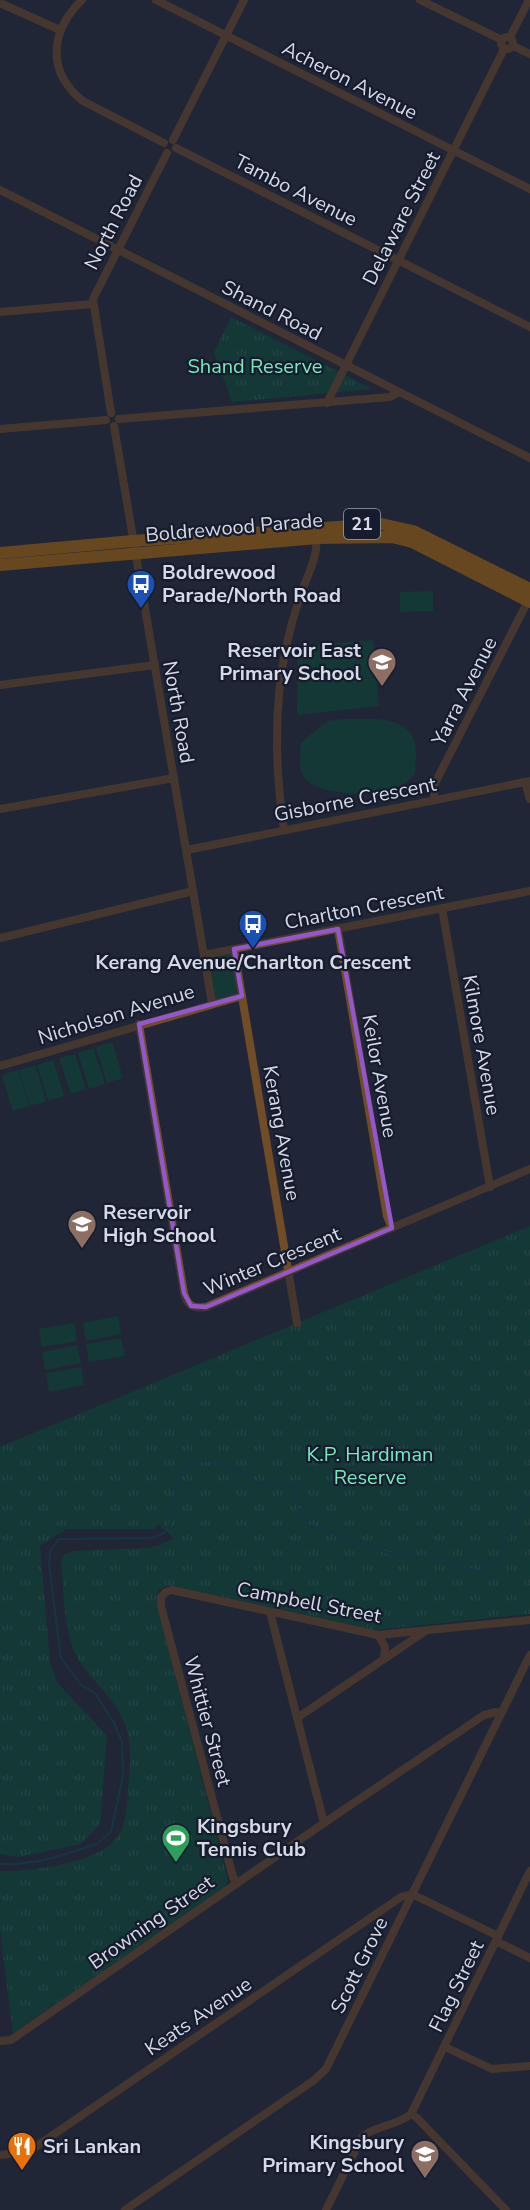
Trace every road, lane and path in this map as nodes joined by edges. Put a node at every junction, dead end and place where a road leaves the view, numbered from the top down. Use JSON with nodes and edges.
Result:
{"nodes":[{"id":1,"x":82,"y":0,"type":"edge"},
{"id":2,"x":156,"y":0,"type":"edge"},
{"id":3,"x":244,"y":0,"type":"edge"},
{"id":4,"x":420,"y":0,"type":"edge"},
{"id":5,"x":529,"y":0,"type":"edge"},
{"id":6,"x":0,"y":3,"type":"edge"},
{"id":7,"x":60,"y":30,"type":"junction"},
{"id":8,"x":226,"y":35,"type":"junction"},
{"id":9,"x":507,"y":43,"type":"junction"},
{"id":10,"x":530,"y":54,"type":"edge"},
{"id":11,"x":164,"y":143,"type":"junction"},
{"id":12,"x":175,"y":144,"type":"junction"},
{"id":13,"x":453,"y":150,"type":"junction"},
{"id":14,"x":167,"y":153,"type":"junction"},
{"id":15,"x":530,"y":189,"type":"edge"},
{"id":16,"x":0,"y":190,"type":"edge"},
{"id":17,"x":118,"y":249,"type":"junction"},
{"id":18,"x":398,"y":260,"type":"junction"},
{"id":19,"x":93,"y":304,"type":"junction"},
{"id":20,"x":0,"y":312,"type":"edge"},
{"id":21,"x":530,"y":327,"type":"edge"},
{"id":22,"x":345,"y":366,"type":"junction"},
{"id":23,"x":399,"y":392,"type":"junction"},
{"id":24,"x":327,"y":403,"type":"junction"},
{"id":25,"x":109,"y":417,"type":"junction"},
{"id":26,"x":116,"y":423,"type":"junction"},
{"id":27,"x":0,"y":429,"type":"edge"},
{"id":28,"x":530,"y":458,"type":"edge"},
{"id":29,"x":316,"y":532,"type":"junction"},
{"id":30,"x":133,"y":541,"type":"junction"},
{"id":31,"x":0,"y":554,"type":"edge"},
{"id":32,"x":136,"y":555,"type":"junction"},
{"id":33,"x":0,"y":565,"type":"edge"},
{"id":34,"x":530,"y":597,"type":"edge"},
{"id":35,"x":155,"y":665,"type":"junction"},
{"id":36,"x":0,"y":685,"type":"edge"},
{"id":37,"x":174,"y":778,"type":"junction"},
{"id":38,"x":528,"y":782,"type":"edge"},
{"id":39,"x":438,"y":799,"type":"junction"},
{"id":40,"x":530,"y":799,"type":"edge"},
{"id":41,"x":0,"y":809,"type":"edge"},
{"id":42,"x":284,"y":830,"type":"junction"},
{"id":43,"x":187,"y":850,"type":"junction"},
{"id":44,"x":194,"y":891,"type":"junction"},
{"id":45,"x":530,"y":891,"type":"edge"},
{"id":46,"x":442,"y":908,"type":"junction"},
{"id":47,"x":338,"y":929,"type":"junction"},
{"id":48,"x":0,"y":938,"type":"edge"},
{"id":49,"x":234,"y":949,"type":"junction"},
{"id":50,"x":204,"y":955,"type":"junction"},
{"id":51,"x":242,"y":996,"type":"junction"},
{"id":52,"x":212,"y":1003,"type":"junction"},
{"id":53,"x":139,"y":1024,"type":"junction"},
{"id":54,"x":0,"y":1066,"type":"edge"},
{"id":55,"x":530,"y":1170,"type":"edge"},
{"id":56,"x":490,"y":1187,"type":"junction"},
{"id":57,"x":392,"y":1228,"type":"junction"},
{"id":58,"x":288,"y":1272,"type":"junction"},
{"id":59,"x":297,"y":1323,"type":"dead end"},
{"id":60,"x":160,"y":1601,"type":"joint"},
{"id":61,"x":270,"y":1612,"type":"junction"},
{"id":62,"x":530,"y":1620,"type":"edge"},
{"id":63,"x":425,"y":1631,"type":"junction"},
{"id":64,"x":378,"y":1635,"type":"junction"},
{"id":65,"x":530,"y":1655,"type":"edge"},
{"id":66,"x":384,"y":1658,"type":"junction"},
{"id":67,"x":501,"y":1713,"type":"junction"},
{"id":68,"x":297,"y":1718,"type":"junction"},
{"id":69,"x":324,"y":1823,"type":"junction"},
{"id":70,"x":530,"y":1871,"type":"edge"},
{"id":71,"x":237,"y":1883,"type":"junction"},
{"id":72,"x":412,"y":1894,"type":"junction"},
{"id":73,"x":497,"y":1939,"type":"junction"},
{"id":74,"x":530,"y":1958,"type":"edge"},
{"id":75,"x":0,"y":2041,"type":"edge"},
{"id":76,"x":445,"y":2047,"type":"junction"},
{"id":77,"x":530,"y":2066,"type":"edge"},
{"id":78,"x":411,"y":2114,"type":"junction"},
{"id":79,"x":0,"y":2155,"type":"edge"},
{"id":80,"x":125,"y":2210,"type":"edge"},
{"id":81,"x":326,"y":2210,"type":"edge"},
{"id":82,"x":506,"y":2210,"type":"edge"}],
"edges":[{"from":1,"to":7,"type":"street"},
{"from":2,"to":8,"type":"street","name":"Acheron Avenue"},
{"from":3,"to":8,"type":"street"},
{"from":4,"to":9,"type":"street"},
{"from":5,"to":9,"type":"street","name":"Delaware Street"},
{"from":6,"to":7,"type":"street"},
{"from":7,"to":11,"type":"street"},
{"from":8,"to":12,"type":"street"},
{"from":8,"to":13,"type":"street","name":"Acheron Avenue"},
{"from":9,"to":10,"type":"street"},
{"from":9,"to":13,"type":"street","name":"Delaware Street"},
{"from":11,"to":12,"type":"street"},
{"from":11,"to":14,"type":"street"},
{"from":12,"to":14,"type":"street"},
{"from":12,"to":18,"type":"street","name":"Tambo Avenue"},
{"from":13,"to":15,"type":"street","name":"Acheron Avenue"},
{"from":13,"to":18,"type":"street","name":"Delaware Street"},
{"from":14,"to":17,"type":"street","name":"North Road"},
{"from":16,"to":17,"type":"street","name":"Shand Road"},
{"from":17,"to":19,"type":"street","name":"North Road"},
{"from":17,"to":22,"type":"street","name":"Shand Road"},
{"from":18,"to":21,"type":"street","name":"Tambo Avenue"},
{"from":18,"to":22,"type":"street","name":"Delaware Street"},
{"from":19,"to":20,"type":"street"},
{"from":19,"to":25,"type":"street"},
{"from":22,"to":23,"type":"street","name":"Shand Road"},
{"from":22,"to":24,"type":"street","name":"Delaware Street"},
{"from":23,"to":24,"type":"street"},
{"from":23,"to":28,"type":"street","name":"Shand Road"},
{"from":24,"to":26,"type":"street"},
{"from":25,"to":26,"type":"street"},
{"from":25,"to":27,"type":"street"},
{"from":26,"to":30,"type":"street","name":"North Road"},
{"from":29,"to":30,"type":"main road","name":"Boldrewood Parade","number":"21"},
{"from":29,"to":32,"type":"main road","name":"Boldrewood Parade","number":"21"},
{"from":29,"to":34,"type":"main road","name":"Boldrewood Parade","number":"21"},
{"from":29,"to":42,"type":"street"},
{"from":30,"to":31,"type":"main road","name":"Boldrewood Parade","number":"21"},
{"from":30,"to":32,"type":"street","name":"North Road"},
{"from":32,"to":33,"type":"main road","name":"Boldrewood Parade","number":"21"},
{"from":32,"to":35,"type":"street","name":"North Road"},
{"from":34,"to":39,"type":"street","name":"Yarra Avenue"},
{"from":35,"to":36,"type":"street"},
{"from":35,"to":37,"type":"street","name":"North Road"},
{"from":37,"to":41,"type":"street"},
{"from":37,"to":43,"type":"street","name":"North Road"},
{"from":38,"to":39,"type":"street","name":"Gisborne Crescent"},
{"from":38,"to":40,"type":"street"},
{"from":39,"to":42,"type":"street","name":"Gisborne Crescent"},
{"from":42,"to":43,"type":"street","name":"Gisborne Crescent"},
{"from":43,"to":44,"type":"street","name":"North Road"},
{"from":44,"to":48,"type":"street"},
{"from":44,"to":50,"type":"street","name":"North Road"},
{"from":45,"to":46,"type":"street","name":"Charlton Crescent"},
{"from":46,"to":47,"type":"street","name":"Charlton Crescent"},
{"from":46,"to":56,"type":"street","name":"Kilmore Avenue"},
{"from":47,"to":49,"type":"street","name":"Charlton Crescent"},
{"from":47,"to":57,"type":"street","name":"Keilor Avenue"},
{"from":49,"to":50,"type":"street","name":"Charlton Crescent"},
{"from":49,"to":51,"type":"street","name":"Kerang Avenue"},
{"from":50,"to":52,"type":"street","name":"North Road"},
{"from":51,"to":52,"type":"street","name":"Nicholson Avenue"},
{"from":51,"to":58,"type":"street","name":"Kerang Avenue"},
{"from":52,"to":53,"type":"street","name":"Nicholson Avenue"},
{"from":53,"to":54,"type":"street","name":"Nicholson Avenue"},
{"from":53,"to":58,"type":"street","name":"Winter Crescent"},
{"from":55,"to":56,"type":"street","name":"Winter Crescent"},
{"from":56,"to":57,"type":"street","name":"Winter Crescent"},
{"from":57,"to":58,"type":"street","name":"Winter Crescent"},
{"from":58,"to":59,"type":"street","name":"Kerang Avenue"},
{"from":60,"to":61,"type":"street","name":"Campbell Street"},
{"from":60,"to":71,"type":"street","name":"Whittier Street"},
{"from":61,"to":64,"type":"street","name":"Campbell Street"},
{"from":61,"to":68,"type":"street"},
{"from":62,"to":63,"type":"street","name":"Campbell Street"},
{"from":63,"to":64,"type":"street","name":"Campbell Street"},
{"from":63,"to":66,"type":"street"},
{"from":64,"to":66,"type":"street"},
{"from":65,"to":67,"type":"street","name":"Scott Grove"},
{"from":66,"to":68,"type":"street"},
{"from":67,"to":69,"type":"street","name":"Browning Street"},
{"from":67,"to":72,"type":"street","name":"Scott Grove"},
{"from":68,"to":69,"type":"street"},
{"from":69,"to":71,"type":"street","name":"Browning Street"},
{"from":70,"to":73,"type":"street","name":"Flag Street"},
{"from":71,"to":75,"type":"street","name":"Browning Street"},
{"from":72,"to":73,"type":"street"},
{"from":72,"to":79,"type":"street","name":"Keats Avenue"},
{"from":72,"to":80,"type":"street","name":"Scott Grove"},
{"from":73,"to":74,"type":"street"},
{"from":73,"to":76,"type":"street","name":"Flag Street"},
{"from":76,"to":77,"type":"street"},
{"from":76,"to":78,"type":"street","name":"Flag Street"},
{"from":78,"to":81,"type":"street"},
{"from":78,"to":82,"type":"street"}]}
